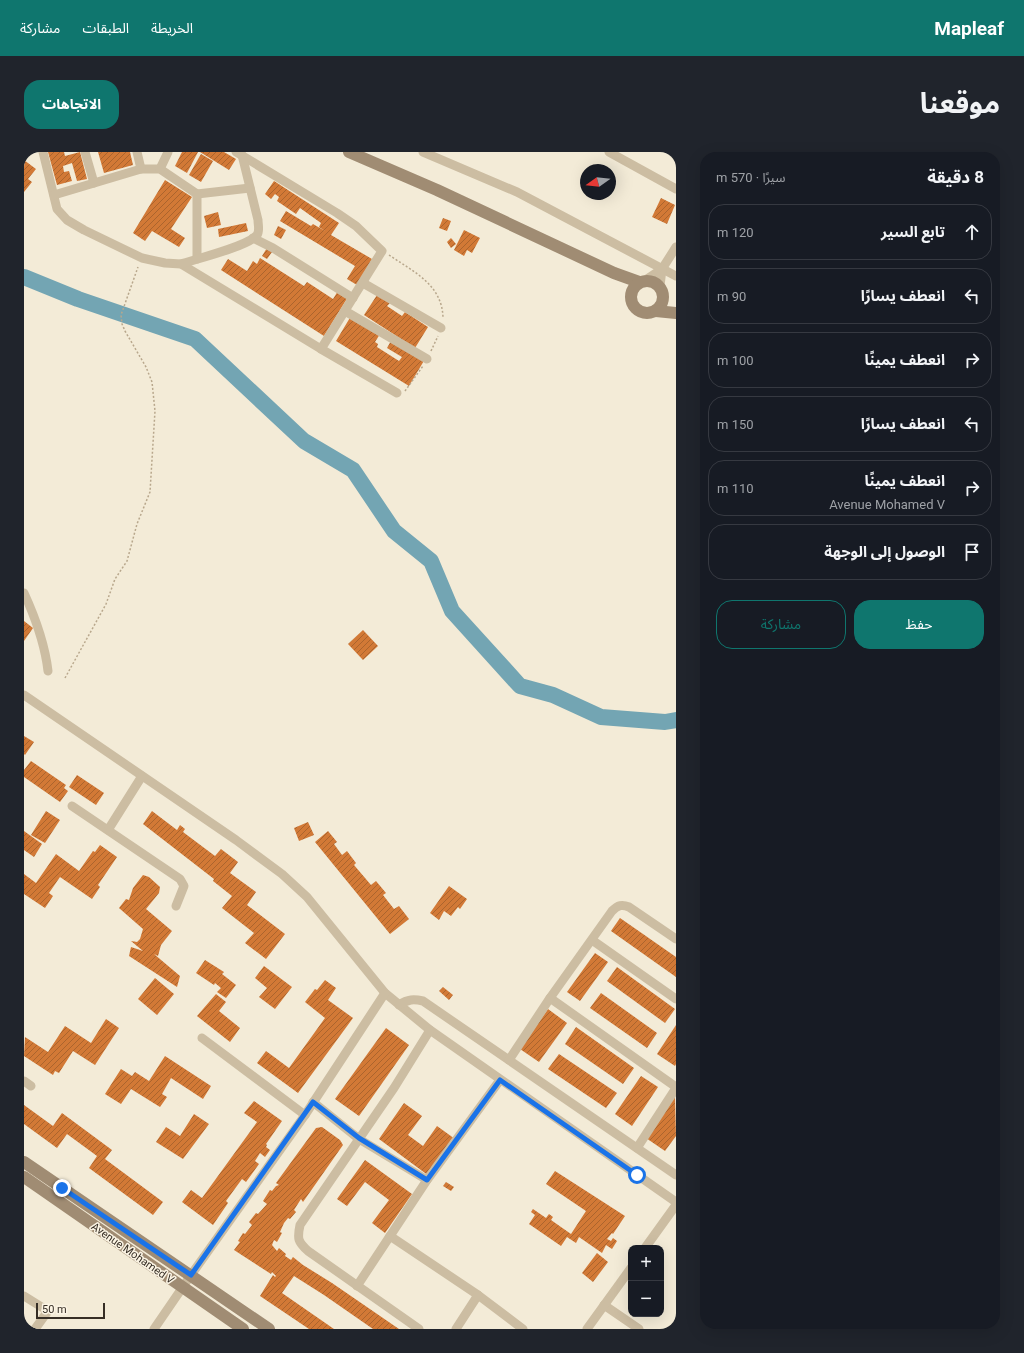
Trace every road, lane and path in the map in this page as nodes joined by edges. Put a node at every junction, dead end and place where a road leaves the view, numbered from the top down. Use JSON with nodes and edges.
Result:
{"nodes":[{"id":1,"x":42,"y":152,"type":"edge"},
{"id":2,"x":85,"y":152,"type":"edge"},
{"id":3,"x":137,"y":152,"type":"edge"},
{"id":4,"x":168,"y":152,"type":"edge"},
{"id":5,"x":349,"y":152,"type":"edge"},
{"id":6,"x":423,"y":152,"type":"edge"},
{"id":7,"x":608,"y":152,"type":"edge"},
{"id":8,"x":239,"y":154,"type":"edge"},
{"id":9,"x":141,"y":169,"type":"junction"},
{"id":10,"x":160,"y":170,"type":"junction"},
{"id":11,"x":94,"y":183,"type":"junction"},
{"id":12,"x":250,"y":188,"type":"junction"},
{"id":13,"x":676,"y":189,"type":"edge"},
{"id":14,"x":197,"y":194,"type":"junction"},
{"id":15,"x":54,"y":195,"type":"junction"},
{"id":16,"x":253,"y":238,"type":"junction"},
{"id":17,"x":676,"y":247,"type":"edge"},
{"id":18,"x":142,"y":258,"type":"junction"},
{"id":19,"x":197,"y":259,"type":"junction"},
{"id":20,"x":181,"y":264,"type":"junction"},
{"id":21,"x":662,"y":269,"type":"junction"},
{"id":22,"x":614,"y":273,"type":"junction"},
{"id":23,"x":676,"y":276,"type":"edge"},
{"id":24,"x":642,"y":282,"type":"junction"},
{"id":25,"x":362,"y":283,"type":"junction"},
{"id":26,"x":662,"y":291,"type":"junction"},
{"id":27,"x":631,"y":295,"type":"junction"},
{"id":28,"x":353,"y":298,"type":"junction"},
{"id":29,"x":676,"y":304,"type":"edge"},
{"id":30,"x":345,"y":311,"type":"junction"},
{"id":31,"x":656,"y":311,"type":"junction"},
{"id":32,"x":676,"y":313,"type":"edge"},
{"id":33,"x":441,"y":328,"type":"dead end"},
{"id":34,"x":322,"y":349,"type":"junction"},
{"id":35,"x":427,"y":359,"type":"dead end"},
{"id":36,"x":397,"y":393,"type":"dead end"},
{"id":37,"x":24,"y":593,"type":"edge"},
{"id":38,"x":48,"y":671,"type":"dead end"},
{"id":39,"x":65,"y":678,"type":"dead end"},
{"id":40,"x":24,"y":695,"type":"edge"},
{"id":41,"x":142,"y":776,"type":"junction"},
{"id":42,"x":72,"y":806,"type":"dead end"},
{"id":43,"x":108,"y":830,"type":"junction"},
{"id":44,"x":176,"y":906,"type":"dead end"},
{"id":45,"x":676,"y":939,"type":"edge"},
{"id":46,"x":592,"y":940,"type":"junction"},
{"id":47,"x":385,"y":993,"type":"junction"},
{"id":48,"x":550,"y":998,"type":"junction"},
{"id":49,"x":676,"y":999,"type":"edge"},
{"id":50,"x":399,"y":1004,"type":"junction"},
{"id":51,"x":430,"y":1030,"type":"junction"},
{"id":52,"x":202,"y":1038,"type":"dead end"},
{"id":53,"x":509,"y":1060,"type":"junction"},
{"id":54,"x":500,"y":1080,"type":"junction"},
{"id":55,"x":676,"y":1087,"type":"edge"},
{"id":56,"x":313,"y":1102,"type":"junction"},
{"id":57,"x":305,"y":1115,"type":"junction"},
{"id":58,"x":359,"y":1138,"type":"junction"},
{"id":59,"x":637,"y":1148,"type":"junction"},
{"id":60,"x":24,"y":1162,"type":"edge"},
{"id":61,"x":676,"y":1174,"type":"edge"},
{"id":62,"x":24,"y":1177,"type":"edge"},
{"id":63,"x":427,"y":1180,"type":"junction"},
{"id":64,"x":676,"y":1202,"type":"edge"},
{"id":65,"x":676,"y":1206,"type":"edge"},
{"id":66,"x":390,"y":1236,"type":"junction"},
{"id":67,"x":647,"y":1245,"type":"edge"},
{"id":68,"x":628,"y":1272,"type":"edge"},
{"id":69,"x":191,"y":1275,"type":"junction"},
{"id":70,"x":357,"y":1286,"type":"junction"},
{"id":71,"x":183,"y":1288,"type":"junction"},
{"id":72,"x":478,"y":1295,"type":"junction"},
{"id":73,"x":24,"y":1296,"type":"edge"},
{"id":74,"x":604,"y":1305,"type":"junction"},
{"id":75,"x":35,"y":1329,"type":"edge"},
{"id":76,"x":154,"y":1329,"type":"edge"},
{"id":77,"x":243,"y":1329,"type":"edge"},
{"id":78,"x":269,"y":1329,"type":"edge"},
{"id":79,"x":419,"y":1329,"type":"edge"},
{"id":80,"x":456,"y":1329,"type":"edge"},
{"id":81,"x":523,"y":1329,"type":"edge"},
{"id":82,"x":587,"y":1329,"type":"edge"},
{"id":83,"x":638,"y":1329,"type":"edge"}],
"edges":[{"from":1,"to":15,"type":"street"},
{"from":2,"to":11,"type":"street"},
{"from":3,"to":9,"type":"street"},
{"from":4,"to":10,"type":"street"},
{"from":5,"to":22,"type":"street"},
{"from":6,"to":21,"type":"street"},
{"from":7,"to":13,"type":"street"},
{"from":8,"to":12,"type":"street"},
{"from":8,"to":25,"type":"street"},
{"from":9,"to":10,"type":"street"},
{"from":9,"to":11,"type":"street"},
{"from":10,"to":14,"type":"street"},
{"from":11,"to":15,"type":"street"},
{"from":12,"to":14,"type":"street"},
{"from":12,"to":16,"type":"street"},
{"from":14,"to":19,"type":"street"},
{"from":15,"to":18,"type":"street"},
{"from":16,"to":19,"type":"street"},
{"from":16,"to":28,"type":"street"},
{"from":17,"to":21,"type":"street"},
{"from":18,"to":20,"type":"street"},
{"from":18,"to":39,"type":"path"},
{"from":19,"to":20,"type":"street"},
{"from":20,"to":34,"type":"street"},
{"from":21,"to":23,"type":"street"},
{"from":21,"to":24,"type":"street"},
{"from":21,"to":26,"type":"street"},
{"from":22,"to":24,"type":"street"},
{"from":22,"to":27,"type":"street"},
{"from":24,"to":26,"type":"street"},
{"from":24,"to":27,"type":"street"},
{"from":25,"to":28,"type":"street"},
{"from":25,"to":33,"type":"street"},
{"from":26,"to":29,"type":"street"},
{"from":26,"to":31,"type":"street"},
{"from":27,"to":31,"type":"street"},
{"from":28,"to":30,"type":"street"},
{"from":30,"to":34,"type":"street"},
{"from":30,"to":35,"type":"street"},
{"from":31,"to":32,"type":"street"},
{"from":34,"to":36,"type":"street"},
{"from":37,"to":38,"type":"street"},
{"from":40,"to":41,"type":"street"},
{"from":41,"to":43,"type":"street"},
{"from":41,"to":47,"type":"street"},
{"from":42,"to":43,"type":"street"},
{"from":43,"to":44,"type":"street"},
{"from":45,"to":46,"type":"street"},
{"from":46,"to":48,"type":"street"},
{"from":46,"to":49,"type":"street"},
{"from":47,"to":50,"type":"street"},
{"from":47,"to":56,"type":"street"},
{"from":48,"to":53,"type":"street"},
{"from":48,"to":55,"type":"street"},
{"from":50,"to":51,"type":"street"},
{"from":50,"to":53,"type":"street"},
{"from":51,"to":54,"type":"street"},
{"from":51,"to":58,"type":"street"},
{"from":52,"to":57,"type":"street"},
{"from":53,"to":59,"type":"street"},
{"from":54,"to":63,"type":"street"},
{"from":54,"to":64,"type":"street"},
{"from":55,"to":59,"type":"street"},
{"from":56,"to":57,"type":"street"},
{"from":56,"to":58,"type":"street"},
{"from":57,"to":69,"type":"street"},
{"from":58,"to":63,"type":"street"},
{"from":58,"to":70,"type":"street"},
{"from":59,"to":61,"type":"street"},
{"from":60,"to":69,"type":"street","name":"Avenue Mohamed V"},
{"from":62,"to":71,"type":"street","name":"Avenue Mohamed V"},
{"from":63,"to":66,"type":"street"},
{"from":65,"to":67,"type":"street"},
{"from":66,"to":70,"type":"street"},
{"from":66,"to":72,"type":"street"},
{"from":68,"to":74,"type":"street"},
{"from":69,"to":71,"type":"street"},
{"from":69,"to":78,"type":"street","name":"Avenue Mohamed V"},
{"from":70,"to":79,"type":"street"},
{"from":71,"to":76,"type":"street"},
{"from":71,"to":77,"type":"street","name":"Avenue Mohamed V"},
{"from":72,"to":80,"type":"street"},
{"from":72,"to":81,"type":"street"},
{"from":73,"to":75,"type":"street"},
{"from":74,"to":82,"type":"street"},
{"from":74,"to":83,"type":"street"}]}
